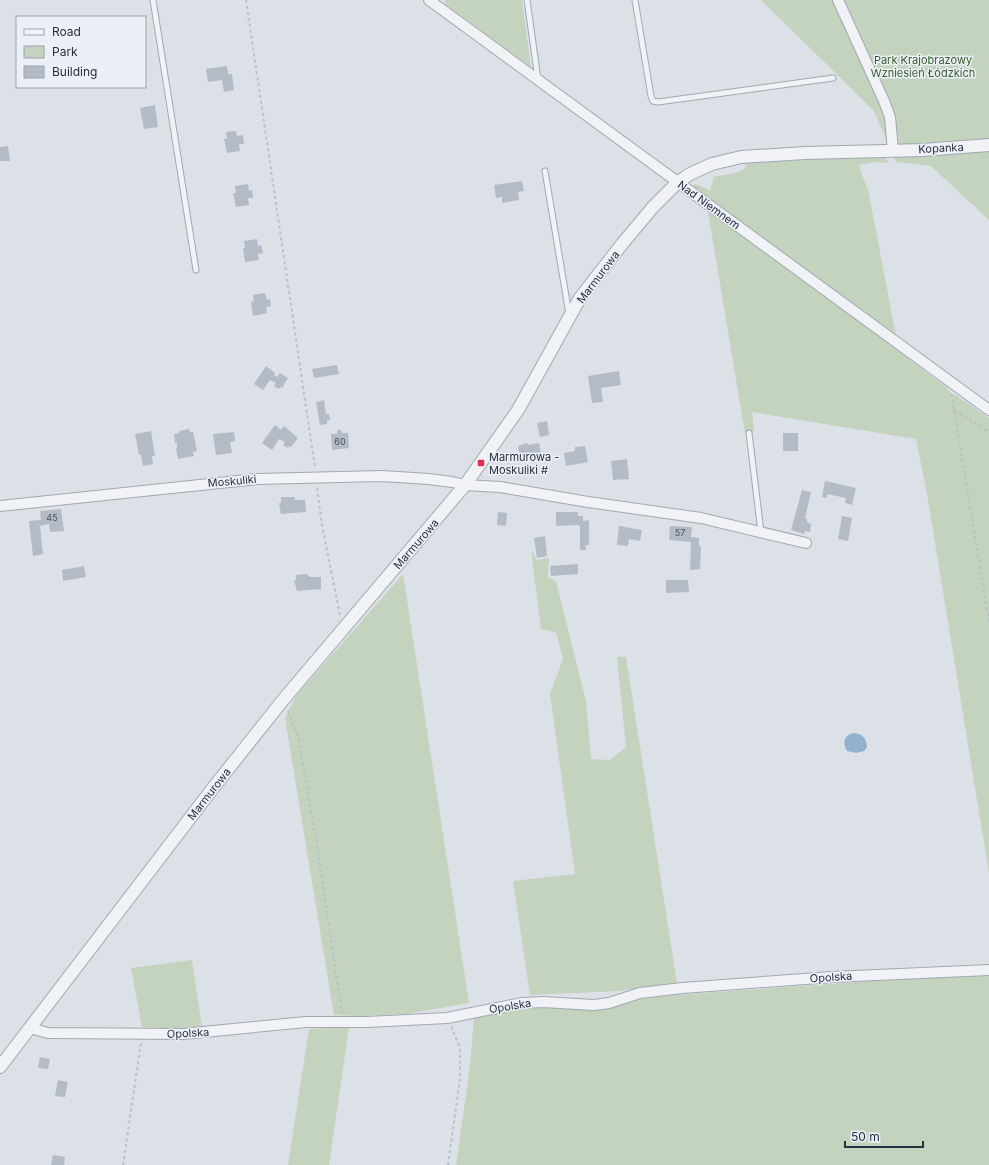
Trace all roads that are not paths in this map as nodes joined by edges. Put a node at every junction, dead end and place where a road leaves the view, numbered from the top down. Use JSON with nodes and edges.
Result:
{"nodes":[{"id":1,"x":153,"y":0,"type":"edge"},
{"id":2,"x":429,"y":0,"type":"edge"},
{"id":3,"x":527,"y":0,"type":"edge"},
{"id":4,"x":636,"y":0,"type":"edge"},
{"id":5,"x":838,"y":0,"type":"edge"},
{"id":6,"x":833,"y":78,"type":"dead end"},
{"id":7,"x":538,"y":80,"type":"junction"},
{"id":8,"x":989,"y":145,"type":"edge"},
{"id":9,"x":893,"y":151,"type":"junction"},
{"id":10,"x":544,"y":171,"type":"dead end"},
{"id":11,"x":678,"y":182,"type":"junction"},
{"id":12,"x":196,"y":270,"type":"dead end"},
{"id":13,"x":570,"y":317,"type":"junction"},
{"id":14,"x":989,"y":410,"type":"edge"},
{"id":15,"x":749,"y":433,"type":"dead end"},
{"id":16,"x":465,"y":485,"type":"junction"},
{"id":17,"x":0,"y":506,"type":"edge"},
{"id":18,"x":761,"y":532,"type":"junction"},
{"id":19,"x":806,"y":543,"type":"dead end"},
{"id":20,"x":989,"y":970,"type":"edge"},
{"id":21,"x":30,"y":1028,"type":"junction"},
{"id":22,"x":4,"y":1054,"type":"edge"},
{"id":23,"x":0,"y":1068,"type":"edge"}],
"edges":[{"from":1,"to":12,"type":"lane"},
{"from":2,"to":7,"type":"street","name":"Nad Niemnem"},
{"from":3,"to":7,"type":"lane"},
{"from":4,"to":6,"type":"lane"},
{"from":5,"to":9,"type":"street"},
{"from":7,"to":11,"type":"street","name":"Nad Niemnem"},
{"from":8,"to":9,"type":"street","name":"Kopanka"},
{"from":9,"to":11,"type":"street","name":"Marmurowa"},
{"from":10,"to":13,"type":"lane"},
{"from":11,"to":13,"type":"street","name":"Marmurowa"},
{"from":11,"to":14,"type":"street","name":"Nad Niemnem"},
{"from":13,"to":16,"type":"street","name":"Marmurowa"},
{"from":15,"to":18,"type":"lane"},
{"from":16,"to":17,"type":"street","name":"Moskuliki"},
{"from":16,"to":18,"type":"street","name":"Moskuliki"},
{"from":16,"to":21,"type":"street","name":"Marmurowa"},
{"from":18,"to":19,"type":"street","name":"Moskuliki"},
{"from":20,"to":21,"type":"street","name":"Opolska"},
{"from":21,"to":22,"type":"street","name":"Marmurowa"},
{"from":22,"to":23,"type":"street","name":"Marmurowa"}]}
